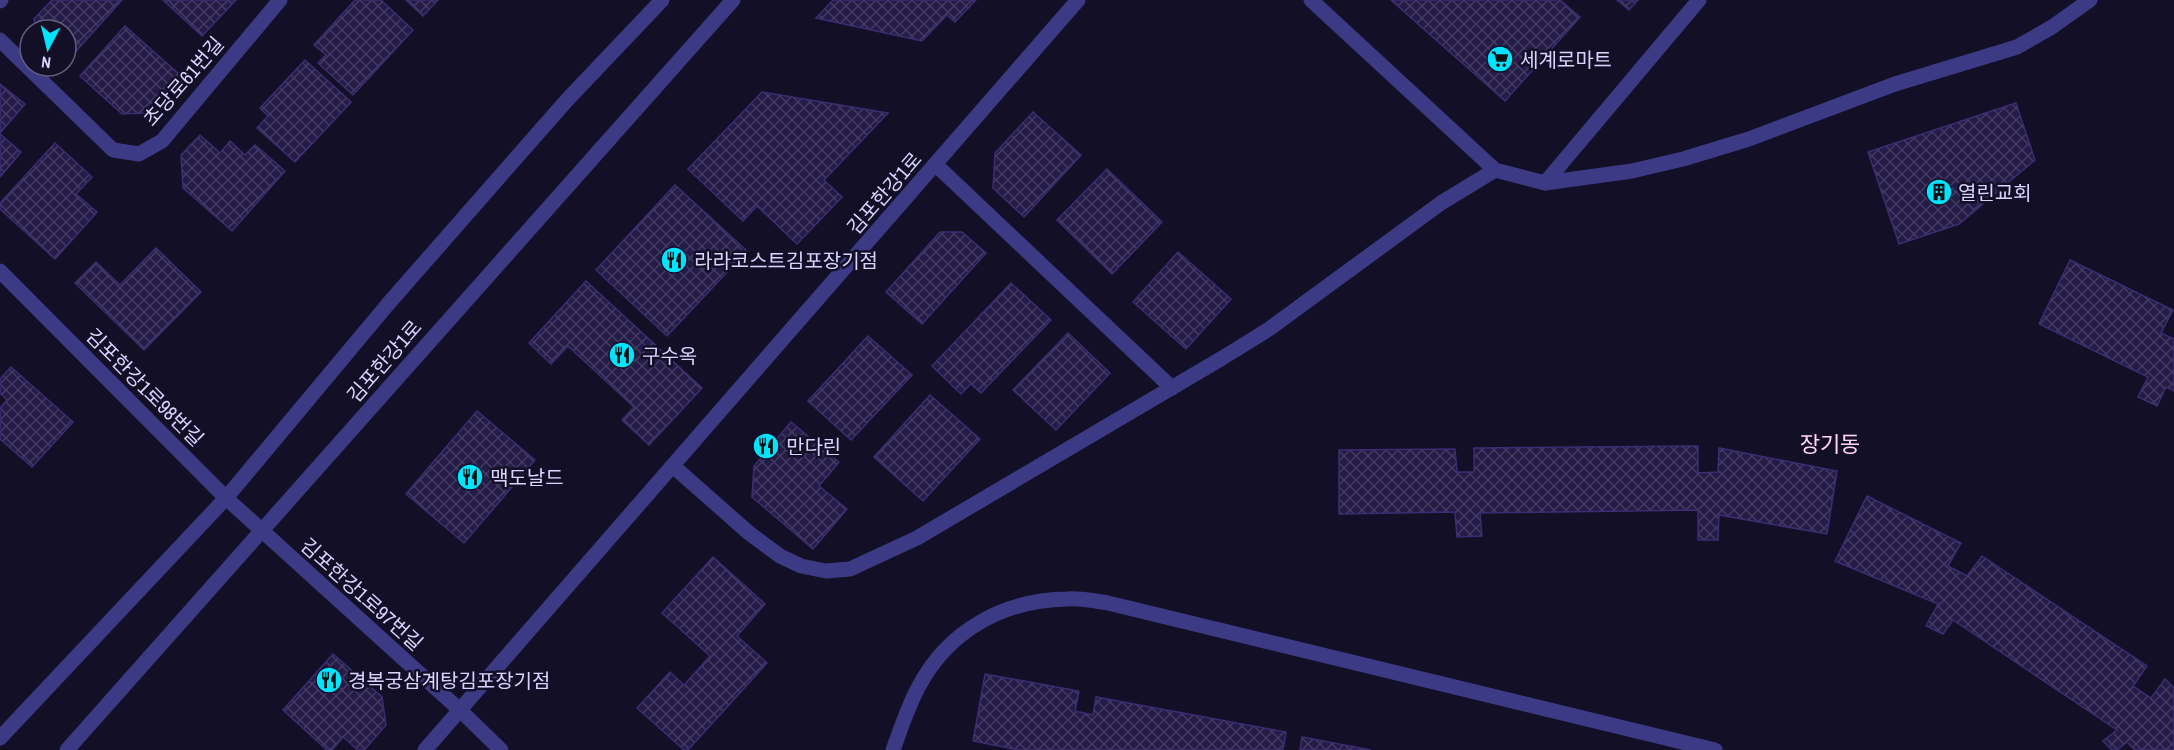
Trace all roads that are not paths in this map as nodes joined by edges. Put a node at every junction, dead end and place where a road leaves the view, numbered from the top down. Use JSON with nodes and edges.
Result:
{"nodes":[{"id":1,"x":280,"y":0,"type":"edge"},
{"id":2,"x":662,"y":0,"type":"edge"},
{"id":3,"x":734,"y":0,"type":"edge"},
{"id":4,"x":1078,"y":0,"type":"edge"},
{"id":5,"x":1311,"y":0,"type":"edge"},
{"id":6,"x":1699,"y":0,"type":"edge"},
{"id":7,"x":2090,"y":0,"type":"edge"},
{"id":8,"x":0,"y":40,"type":"edge"},
{"id":9,"x":936,"y":165,"type":"junction"},
{"id":10,"x":1495,"y":170,"type":"junction"},
{"id":11,"x":1545,"y":183,"type":"junction"},
{"id":12,"x":0,"y":271,"type":"edge"},
{"id":13,"x":1172,"y":388,"type":"junction"},
{"id":14,"x":673,"y":466,"type":"junction"},
{"id":15,"x":226,"y":498,"type":"junction"},
{"id":16,"x":262,"y":532,"type":"junction"},
{"id":17,"x":461,"y":711,"type":"junction"},
{"id":18,"x":0,"y":738,"type":"edge"},
{"id":19,"x":67,"y":750,"type":"edge"},
{"id":20,"x":425,"y":750,"type":"edge"},
{"id":21,"x":501,"y":750,"type":"edge"},
{"id":22,"x":893,"y":750,"type":"edge"},
{"id":23,"x":1715,"y":750,"type":"edge"}],
"edges":[{"from":1,"to":8,"type":"street","name":"초당로61번길"},
{"from":2,"to":15,"type":"street","name":"김포한강1로"},
{"from":3,"to":16,"type":"street","name":"김포한강1로"},
{"from":4,"to":9,"type":"street","name":"김포한강1로"},
{"from":5,"to":10,"type":"street"},
{"from":6,"to":11,"type":"street"},
{"from":7,"to":11,"type":"street"},
{"from":9,"to":13,"type":"street"},
{"from":9,"to":14,"type":"street","name":"김포한강1로"},
{"from":10,"to":11,"type":"street"},
{"from":10,"to":13,"type":"street"},
{"from":12,"to":15,"type":"street","name":"김포한강1로98번길"},
{"from":13,"to":14,"type":"street"},
{"from":14,"to":17,"type":"street","name":"김포한강1로"},
{"from":15,"to":16,"type":"street","name":"김포한강1로98번길"},
{"from":15,"to":18,"type":"street","name":"김포한강1로"},
{"from":16,"to":17,"type":"street","name":"김포한강1로97번길"},
{"from":16,"to":19,"type":"street","name":"김포한강1로"},
{"from":17,"to":20,"type":"street"},
{"from":17,"to":21,"type":"street","name":"김포한강1로97번길"},
{"from":22,"to":23,"type":"street"}]}
